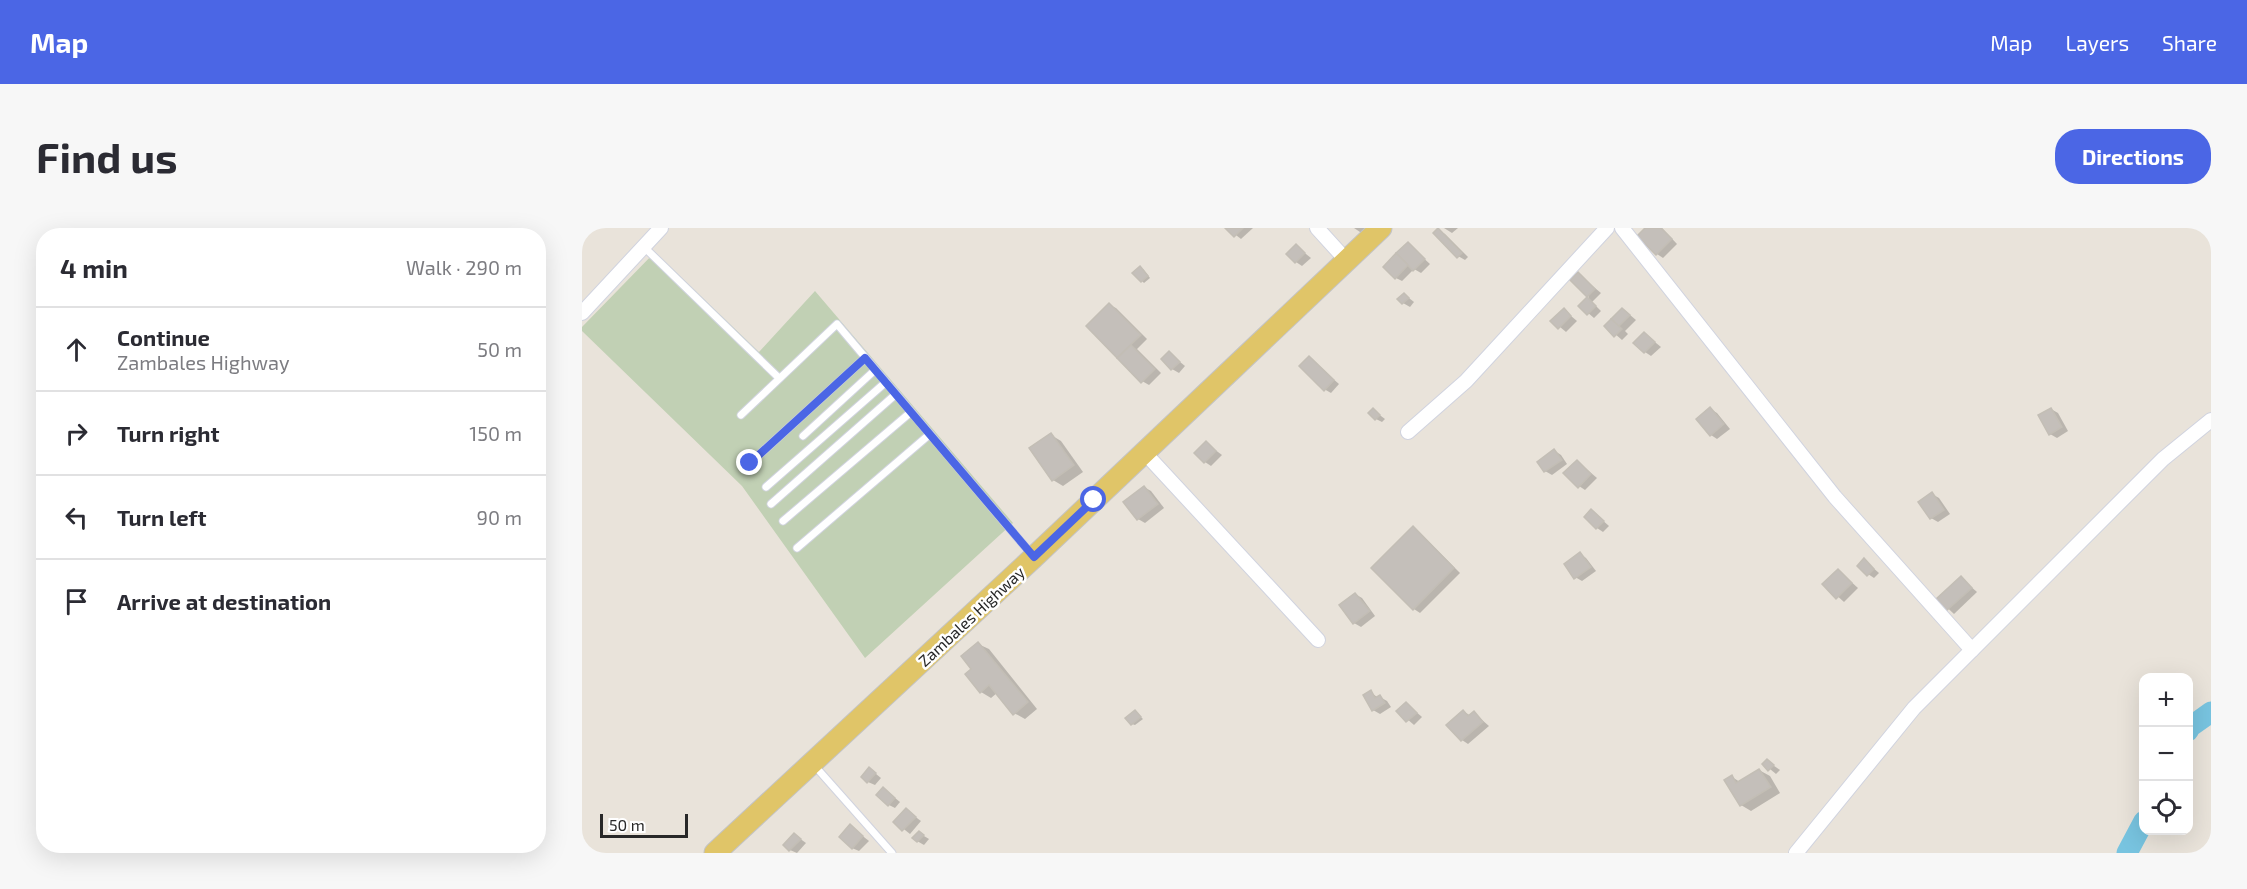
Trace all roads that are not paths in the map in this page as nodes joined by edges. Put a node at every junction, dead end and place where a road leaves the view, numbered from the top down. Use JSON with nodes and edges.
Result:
{"nodes":[{"id":1,"x":661,"y":228,"type":"edge"},
{"id":2,"x":1317,"y":228,"type":"edge"},
{"id":3,"x":1381,"y":228,"type":"edge"},
{"id":4,"x":1607,"y":228,"type":"edge"},
{"id":5,"x":1622,"y":228,"type":"edge"},
{"id":6,"x":644,"y":247,"type":"junction"},
{"id":7,"x":1346,"y":260,"type":"junction"},
{"id":8,"x":582,"y":313,"type":"edge"},
{"id":9,"x":865,"y":358,"type":"junction"},
{"id":10,"x":875,"y":370,"type":"junction"},
{"id":11,"x":780,"y":378,"type":"junction"},
{"id":12,"x":886,"y":382,"type":"junction"},
{"id":13,"x":896,"y":394,"type":"junction"},
{"id":14,"x":911,"y":412,"type":"junction"},
{"id":15,"x":741,"y":415,"type":"dead end"},
{"id":16,"x":2211,"y":420,"type":"edge"},
{"id":17,"x":1408,"y":432,"type":"dead end"},
{"id":18,"x":930,"y":434,"type":"junction"},
{"id":19,"x":803,"y":436,"type":"dead end"},
{"id":20,"x":1144,"y":452,"type":"junction"},
{"id":21,"x":750,"y":463,"type":"dead end"},
{"id":22,"x":766,"y":487,"type":"dead end"},
{"id":23,"x":771,"y":504,"type":"dead end"},
{"id":24,"x":783,"y":521,"type":"dead end"},
{"id":25,"x":797,"y":548,"type":"dead end"},
{"id":26,"x":1034,"y":557,"type":"junction"},
{"id":27,"x":1318,"y":640,"type":"dead end"},
{"id":28,"x":1972,"y":650,"type":"junction"},
{"id":29,"x":812,"y":763,"type":"junction"},
{"id":30,"x":715,"y":853,"type":"edge"},
{"id":31,"x":892,"y":853,"type":"edge"},
{"id":32,"x":1796,"y":853,"type":"edge"}],
"edges":[{"from":1,"to":6,"type":"street"},
{"from":2,"to":7,"type":"street"},
{"from":3,"to":7,"type":"main road","name":"Zambales Highway"},
{"from":4,"to":17,"type":"street"},
{"from":5,"to":28,"type":"street"},
{"from":6,"to":8,"type":"street"},
{"from":6,"to":11,"type":"lane"},
{"from":7,"to":20,"type":"main road","name":"Zambales Highway"},
{"from":9,"to":10,"type":"lane"},
{"from":9,"to":11,"type":"lane"},
{"from":9,"to":21,"type":"lane"},
{"from":10,"to":12,"type":"lane"},
{"from":10,"to":19,"type":"lane"},
{"from":11,"to":15,"type":"lane"},
{"from":12,"to":13,"type":"lane"},
{"from":12,"to":22,"type":"lane"},
{"from":13,"to":14,"type":"lane"},
{"from":13,"to":23,"type":"lane"},
{"from":14,"to":18,"type":"lane"},
{"from":14,"to":24,"type":"lane"},
{"from":16,"to":28,"type":"street"},
{"from":18,"to":25,"type":"lane"},
{"from":18,"to":26,"type":"lane"},
{"from":20,"to":26,"type":"main road","name":"Zambales Highway"},
{"from":20,"to":27,"type":"street"},
{"from":26,"to":29,"type":"main road","name":"Zambales Highway"},
{"from":28,"to":32,"type":"street"},
{"from":29,"to":30,"type":"main road","name":"Zambales Highway"},
{"from":29,"to":31,"type":"lane"}]}
